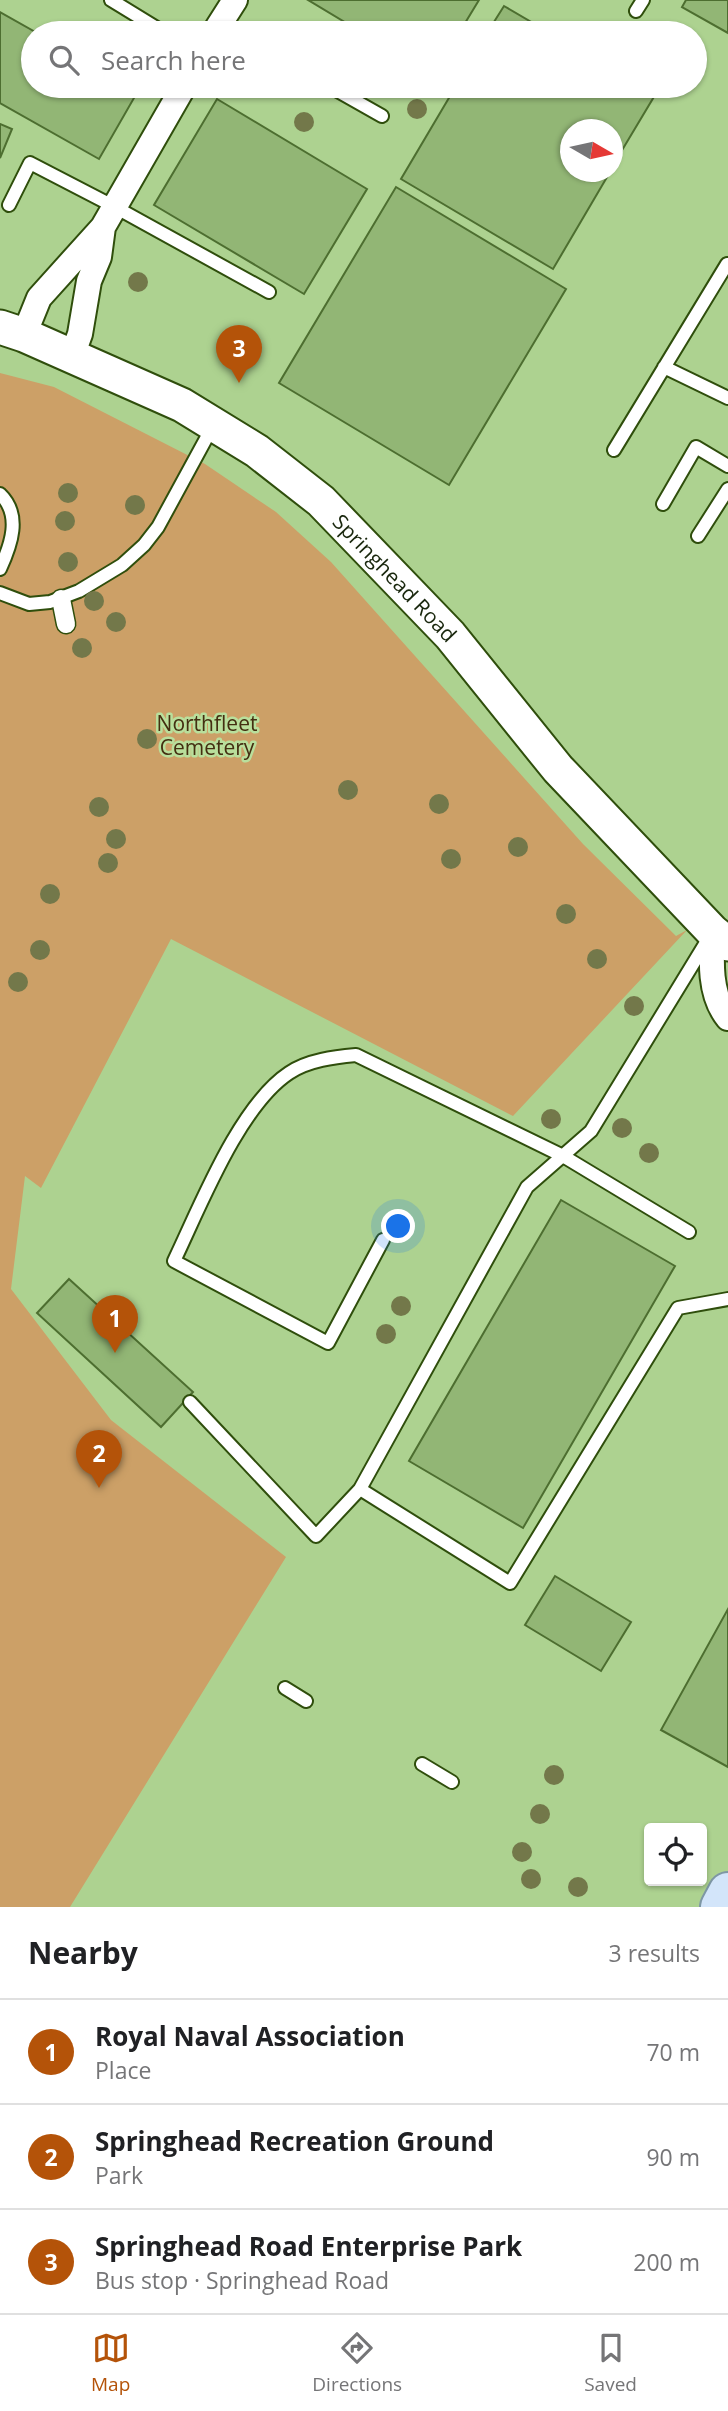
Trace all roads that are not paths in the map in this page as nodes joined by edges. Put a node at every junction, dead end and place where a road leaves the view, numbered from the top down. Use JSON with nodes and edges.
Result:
{"nodes":[{"id":1,"x":111,"y":0,"type":"edge"},
{"id":2,"x":235,"y":0,"type":"edge"},
{"id":3,"x":145,"y":21,"type":"edge"},
{"id":4,"x":227,"y":21,"type":"edge"},
{"id":5,"x":177,"y":98,"type":"edge"},
{"id":6,"x":350,"y":98,"type":"edge"},
{"id":7,"x":382,"y":116,"type":"dead end"},
{"id":8,"x":9,"y":205,"type":"dead end"},
{"id":9,"x":109,"y":217,"type":"junction"},
{"id":10,"x":727,"y":264,"type":"edge"},
{"id":11,"x":269,"y":292,"type":"dead end"},
{"id":12,"x":12,"y":331,"type":"edge"},
{"id":13,"x":72,"y":356,"type":"junction"},
{"id":14,"x":664,"y":367,"type":"junction"},
{"id":15,"x":728,"y":398,"type":"edge"},
{"id":16,"x":214,"y":424,"type":"junction"},
{"id":17,"x":614,"y":450,"type":"dead end"},
{"id":18,"x":728,"y":466,"type":"edge"},
{"id":19,"x":728,"y":489,"type":"edge"},
{"id":20,"x":0,"y":494,"type":"edge"},
{"id":21,"x":663,"y":504,"type":"dead end"},
{"id":22,"x":698,"y":536,"type":"dead end"},
{"id":23,"x":0,"y":569,"type":"edge"},
{"id":24,"x":0,"y":593,"type":"edge"},
{"id":25,"x":61,"y":599,"type":"junction"},
{"id":26,"x":66,"y":624,"type":"dead end"},
{"id":27,"x":720,"y":938,"type":"edge"},
{"id":28,"x":728,"y":1018,"type":"edge"},
{"id":29,"x":563,"y":1156,"type":"junction"},
{"id":30,"x":690,"y":1231,"type":"dead end"},
{"id":31,"x":383,"y":1240,"type":"dead end"},
{"id":32,"x":728,"y":1299,"type":"edge"},
{"id":33,"x":190,"y":1402,"type":"dead end"},
{"id":34,"x":360,"y":1489,"type":"junction"},
{"id":35,"x":285,"y":1688,"type":"dead end"},
{"id":36,"x":306,"y":1701,"type":"dead end"},
{"id":37,"x":422,"y":1764,"type":"dead end"},
{"id":38,"x":452,"y":1783,"type":"dead end"},
{"id":39,"x":728,"y":1892,"type":"edge"},
{"id":40,"x":720,"y":1907,"type":"edge"}],
"edges":[{"from":1,"to":3,"type":"lane"},
{"from":2,"to":4,"type":"street"},
{"from":5,"to":9,"type":"street"},
{"from":6,"to":7,"type":"lane"},
{"from":8,"to":9,"type":"lane"},
{"from":9,"to":11,"type":"lane"},
{"from":9,"to":12,"type":"street"},
{"from":9,"to":13,"type":"street"},
{"from":10,"to":14,"type":"lane"},
{"from":12,"to":13,"type":"main road","name":"Springhead Road"},
{"from":13,"to":16,"type":"main road","name":"Springhead Road"},
{"from":14,"to":15,"type":"lane"},
{"from":14,"to":17,"type":"lane"},
{"from":16,"to":25,"type":"lane"},
{"from":16,"to":27,"type":"main road","name":"Springhead Road"},
{"from":18,"to":21,"type":"lane"},
{"from":19,"to":22,"type":"lane"},
{"from":20,"to":23,"type":"lane"},
{"from":24,"to":25,"type":"lane"},
{"from":25,"to":26,"type":"street"},
{"from":27,"to":28,"type":"street"},
{"from":27,"to":29,"type":"lane"},
{"from":29,"to":30,"type":"lane"},
{"from":29,"to":31,"type":"lane"},
{"from":29,"to":34,"type":"lane"},
{"from":32,"to":34,"type":"lane"},
{"from":33,"to":34,"type":"lane"},
{"from":35,"to":36,"type":"lane"},
{"from":37,"to":38,"type":"lane"},
{"from":39,"to":40,"type":"main road"}]}
